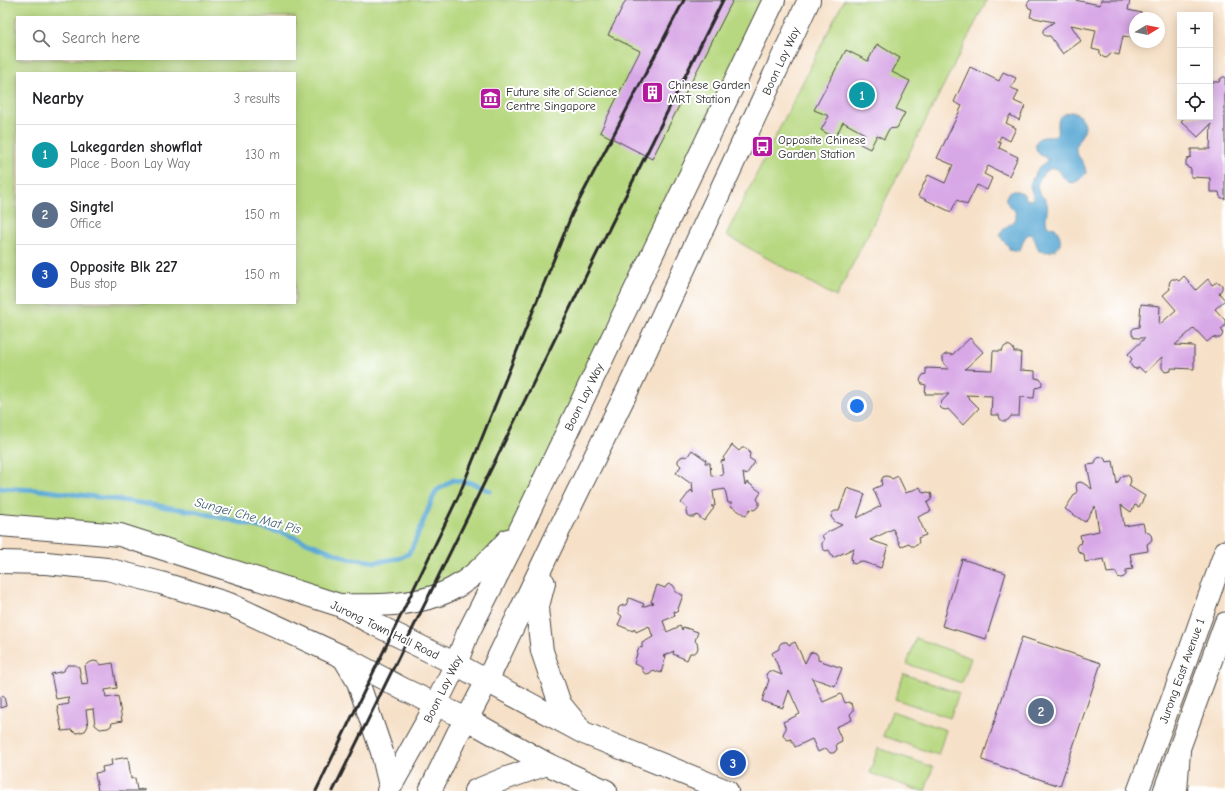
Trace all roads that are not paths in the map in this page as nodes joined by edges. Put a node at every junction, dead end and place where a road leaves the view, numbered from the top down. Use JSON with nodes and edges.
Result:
{"nodes":[{"id":1,"x":774,"y":0,"type":"edge"},
{"id":2,"x":810,"y":0,"type":"edge"},
{"id":3,"x":0,"y":525,"type":"edge"},
{"id":4,"x":522,"y":526,"type":"junction"},
{"id":5,"x":560,"y":528,"type":"junction"},
{"id":6,"x":1225,"y":551,"type":"edge"},
{"id":7,"x":0,"y":562,"type":"edge"},
{"id":8,"x":339,"y":606,"type":"junction"},
{"id":9,"x":1225,"y":622,"type":"edge"},
{"id":10,"x":343,"y":657,"type":"junction"},
{"id":11,"x":456,"y":664,"type":"junction"},
{"id":12,"x":487,"y":681,"type":"junction"},
{"id":13,"x":436,"y":704,"type":"junction"},
{"id":14,"x":467,"y":719,"type":"junction"},
{"id":15,"x":584,"y":733,"type":"junction"},
{"id":16,"x":1179,"y":751,"type":"junction"},
{"id":17,"x":547,"y":764,"type":"junction"},
{"id":18,"x":389,"y":788,"type":"edge"},
{"id":19,"x":430,"y":791,"type":"edge"},
{"id":20,"x":475,"y":791,"type":"edge"},
{"id":21,"x":606,"y":791,"type":"edge"},
{"id":22,"x":727,"y":791,"type":"edge"},
{"id":23,"x":1138,"y":791,"type":"edge"},
{"id":24,"x":1164,"y":791,"type":"edge"},
{"id":25,"x":1176,"y":791,"type":"edge"}],
"edges":[{"from":1,"to":4,"type":"main road","name":"Boon Lay Way"},
{"from":2,"to":5,"type":"main road","name":"Boon Lay Way"},
{"from":3,"to":8,"type":"main road","name":"Jurong Town Hall Road"},
{"from":4,"to":8,"type":"main road"},
{"from":4,"to":11,"type":"main road","name":"Boon Lay Way"},
{"from":5,"to":12,"type":"main road","name":"Boon Lay Way"},
{"from":5,"to":15,"type":"main road"},
{"from":6,"to":23,"type":"street","name":"Jurong East Avenue 1"},
{"from":7,"to":10,"type":"main road"},
{"from":8,"to":11,"type":"main road","name":"Jurong Town Hall Road"},
{"from":9,"to":16,"type":"street","name":"Jurong East Avenue 1"},
{"from":10,"to":13,"type":"main road"},
{"from":10,"to":18,"type":"main road"},
{"from":11,"to":12,"type":"main road","name":"Jurong Town Hall Road"},
{"from":11,"to":13,"type":"main road","name":"Boon Lay Way"},
{"from":12,"to":14,"type":"main road","name":"Boon Lay Way"},
{"from":12,"to":15,"type":"main road","name":"Jurong Town Hall Road"},
{"from":13,"to":14,"type":"main road"},
{"from":13,"to":18,"type":"main road","name":"Boon Lay Way"},
{"from":14,"to":17,"type":"main road"},
{"from":14,"to":19,"type":"main road","name":"Boon Lay Way"},
{"from":15,"to":22,"type":"main road","name":"Jurong Town Hall Road"},
{"from":16,"to":24,"type":"street","name":"Jurong East Avenue 1"},
{"from":16,"to":25,"type":"main road"},
{"from":17,"to":20,"type":"main road"},
{"from":17,"to":21,"type":"main road"}]}
